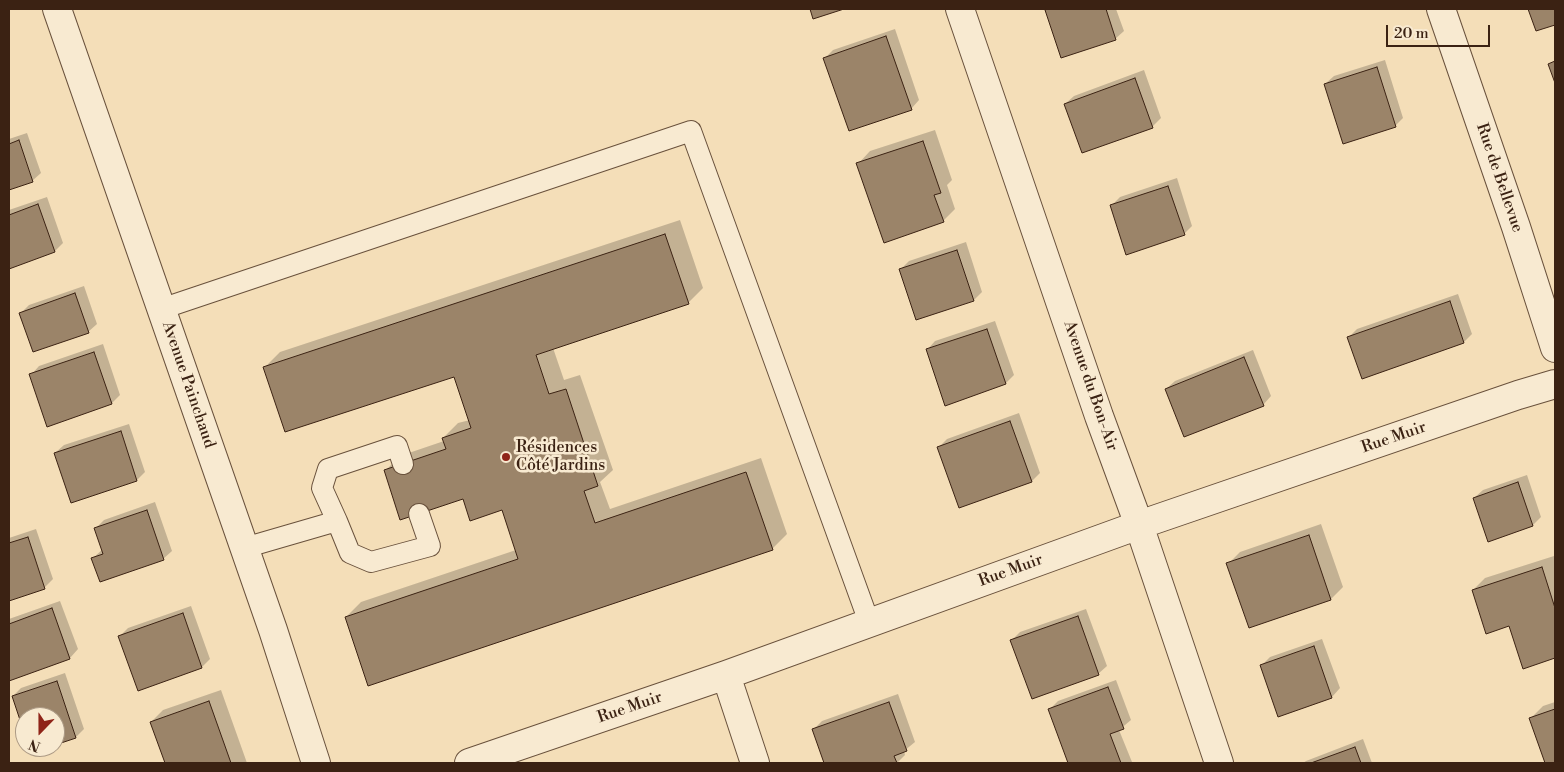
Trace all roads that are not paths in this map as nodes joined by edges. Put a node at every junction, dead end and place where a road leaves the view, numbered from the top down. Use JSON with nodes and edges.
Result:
{"nodes":[{"id":1,"x":57,"y":9,"type":"edge"},
{"id":2,"x":960,"y":9,"type":"edge"},
{"id":3,"x":1441,"y":9,"type":"edge"},
{"id":4,"x":161,"y":309,"type":"junction"},
{"id":5,"x":1555,"y":348,"type":"edge"},
{"id":6,"x":1555,"y":384,"type":"edge"},
{"id":7,"x":403,"y":464,"type":"dead end"},
{"id":8,"x":419,"y":514,"type":"dead end"},
{"id":9,"x":337,"y":521,"type":"junction"},
{"id":10,"x":1139,"y":525,"type":"junction"},
{"id":11,"x":244,"y":548,"type":"junction"},
{"id":12,"x":869,"y":622,"type":"junction"},
{"id":13,"x":726,"y":675,"type":"junction"},
{"id":14,"x":316,"y":763,"type":"edge"},
{"id":15,"x":469,"y":763,"type":"edge"},
{"id":16,"x":755,"y":763,"type":"edge"},
{"id":17,"x":1219,"y":763,"type":"edge"}],
"edges":[{"from":1,"to":4,"type":"street","name":"Avenue Painchaud"},
{"from":2,"to":10,"type":"street","name":"Avenue du Bon-Air"},
{"from":3,"to":5,"type":"street","name":"Rue de Bellevue"},
{"from":4,"to":11,"type":"street","name":"Avenue Painchaud"},
{"from":4,"to":12,"type":"lane"},
{"from":6,"to":10,"type":"street","name":"Rue Muir"},
{"from":7,"to":9,"type":"lane"},
{"from":8,"to":9,"type":"lane"},
{"from":9,"to":11,"type":"lane"},
{"from":10,"to":12,"type":"street","name":"Rue Muir"},
{"from":10,"to":17,"type":"street","name":"Avenue du Bon-Air"},
{"from":11,"to":14,"type":"street","name":"Avenue Painchaud"},
{"from":12,"to":13,"type":"street","name":"Rue Muir"},
{"from":13,"to":15,"type":"street","name":"Rue Muir"},
{"from":13,"to":16,"type":"street"}]}
